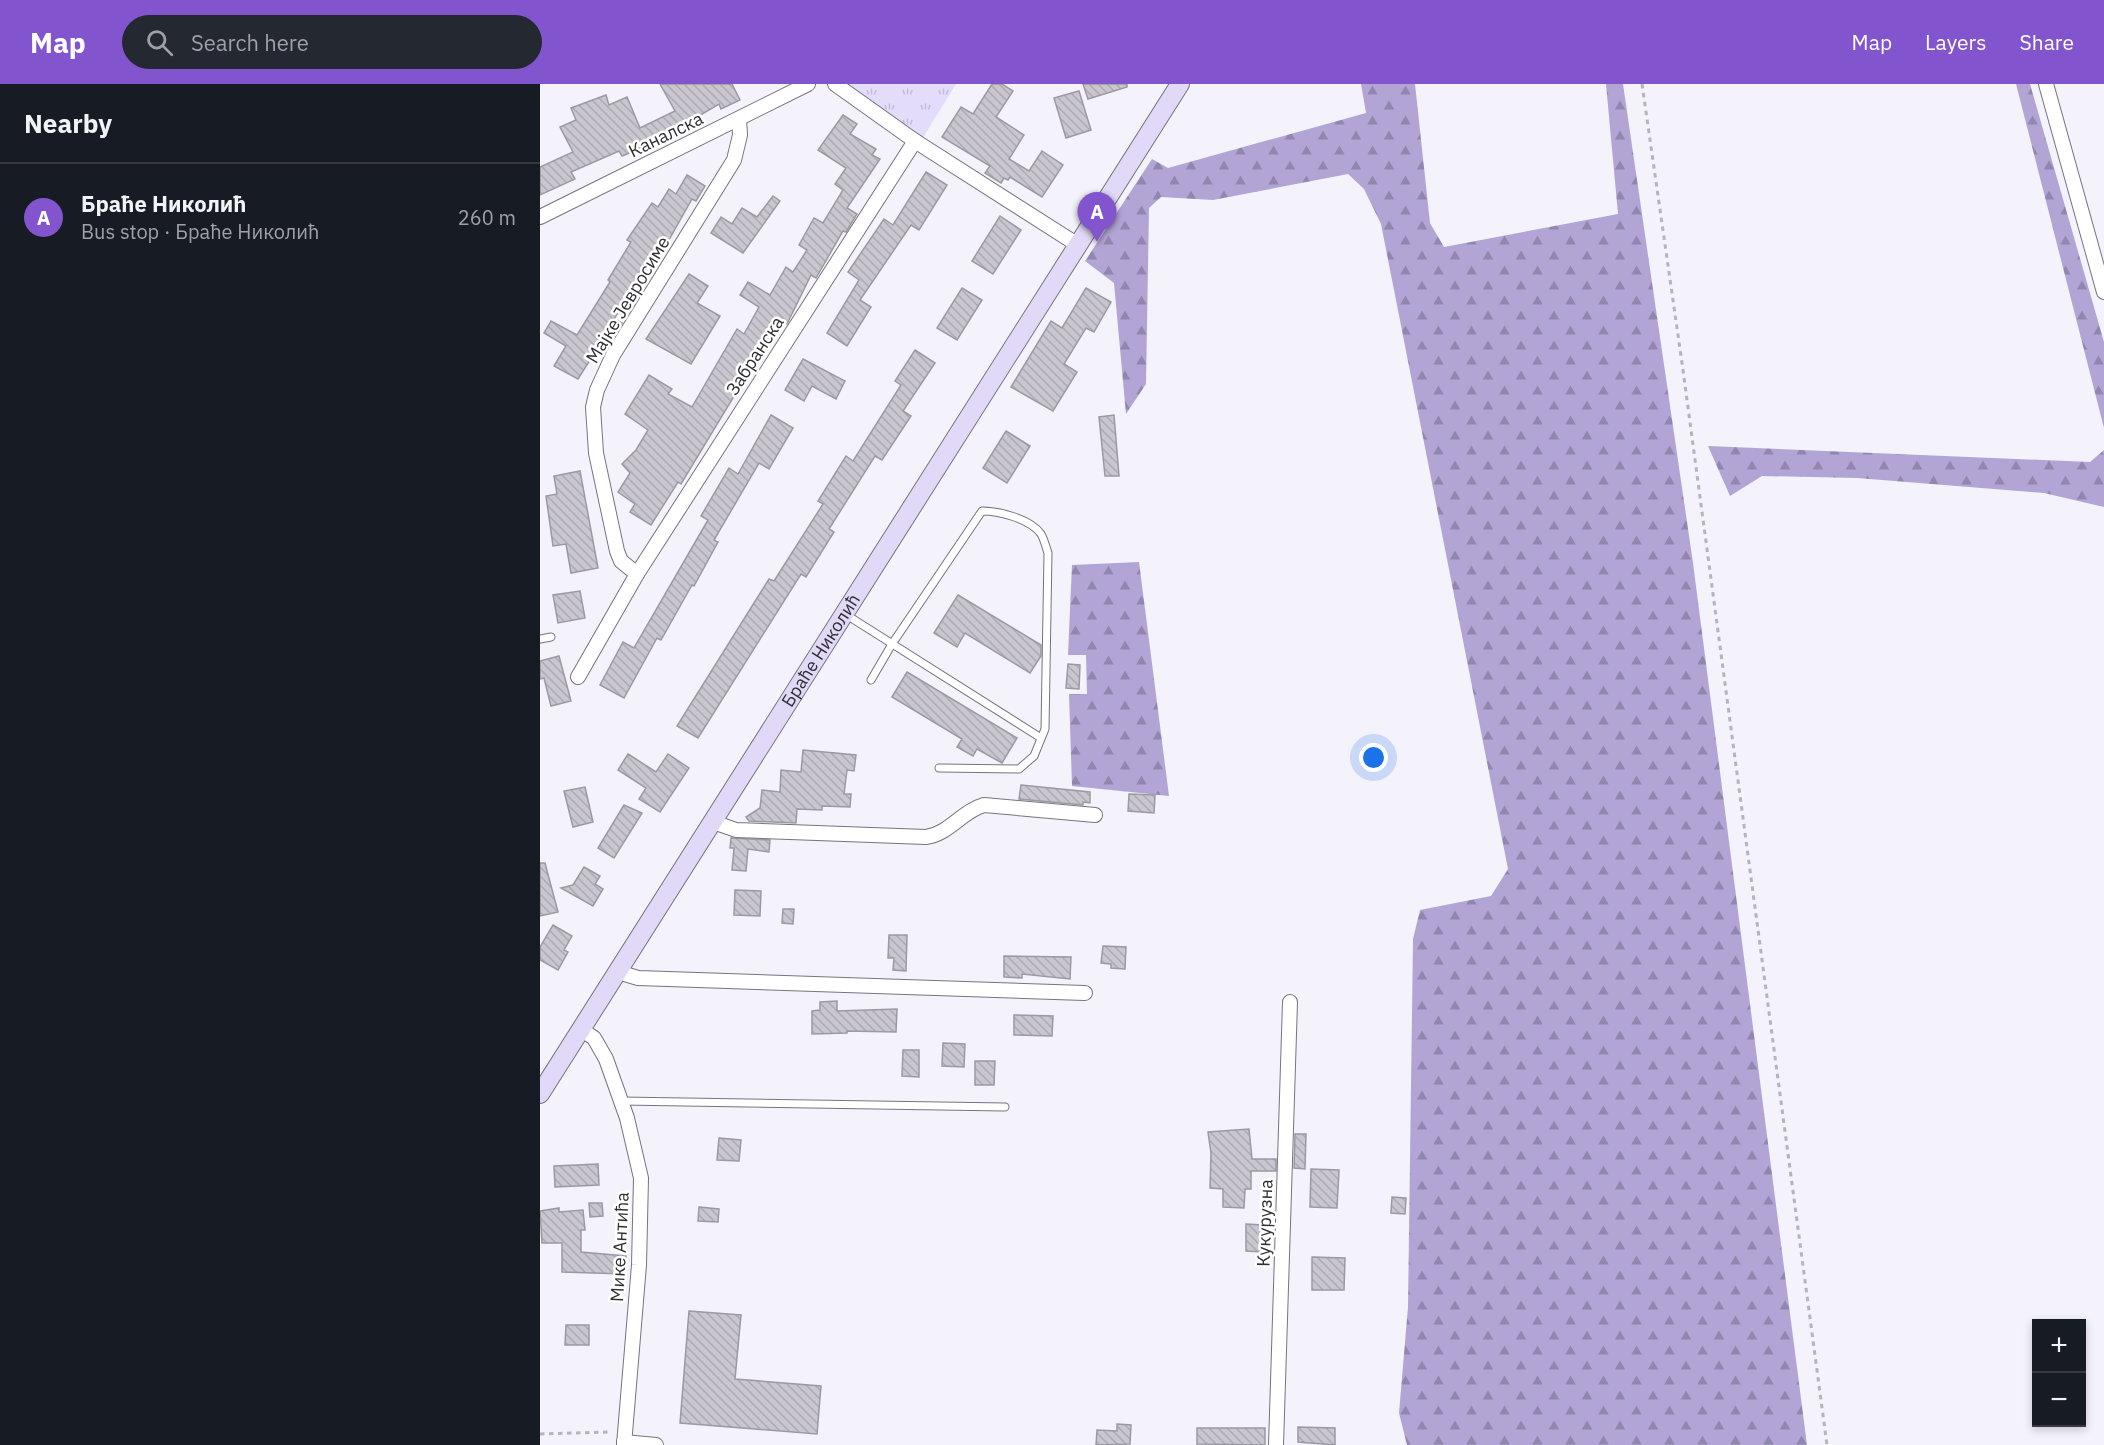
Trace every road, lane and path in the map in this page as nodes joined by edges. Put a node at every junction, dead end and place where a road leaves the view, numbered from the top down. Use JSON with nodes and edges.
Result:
{"nodes":[{"id":1,"x":808,"y":84,"type":"edge"},
{"id":2,"x":835,"y":84,"type":"edge"},
{"id":3,"x":1180,"y":84,"type":"edge"},
{"id":4,"x":1642,"y":84,"type":"edge"},
{"id":5,"x":2046,"y":84,"type":"edge"},
{"id":6,"x":739,"y":119,"type":"junction"},
{"id":7,"x":915,"y":141,"type":"junction"},
{"id":8,"x":540,"y":217,"type":"edge"},
{"id":9,"x":1078,"y":245,"type":"junction"},
{"id":10,"x":2104,"y":292,"type":"edge"},
{"id":11,"x":637,"y":574,"type":"junction"},
{"id":12,"x":845,"y":614,"type":"junction"},
{"id":13,"x":551,"y":637,"type":"dead end"},
{"id":14,"x":540,"y":639,"type":"edge"},
{"id":15,"x":892,"y":644,"type":"junction"},
{"id":16,"x":578,"y":676,"type":"dead end"},
{"id":17,"x":871,"y":680,"type":"dead end"},
{"id":18,"x":1041,"y":738,"type":"junction"},
{"id":19,"x":939,"y":768,"type":"dead end"},
{"id":20,"x":1095,"y":815,"type":"dead end"},
{"id":21,"x":713,"y":822,"type":"junction"},
{"id":22,"x":618,"y":972,"type":"junction"},
{"id":23,"x":1085,"y":993,"type":"dead end"},
{"id":24,"x":1290,"y":1002,"type":"dead end"},
{"id":25,"x":582,"y":1030,"type":"junction"},
{"id":26,"x":543,"y":1083,"type":"edge"},
{"id":27,"x":621,"y":1101,"type":"junction"},
{"id":28,"x":1005,"y":1107,"type":"dead end"},
{"id":29,"x":540,"y":1434,"type":"edge"},
{"id":30,"x":625,"y":1440,"type":"edge"},
{"id":31,"x":656,"y":1445,"type":"edge"},
{"id":32,"x":1276,"y":1445,"type":"edge"},
{"id":33,"x":1827,"y":1445,"type":"edge"}],
"edges":[{"from":1,"to":6,"type":"street","name":"Каналска"},
{"from":2,"to":7,"type":"street"},
{"from":3,"to":9,"type":"main road","name":"Браће Николић"},
{"from":4,"to":33,"type":"path"},
{"from":5,"to":10,"type":"street"},
{"from":6,"to":8,"type":"street","name":"Каналска"},
{"from":6,"to":11,"type":"street","name":"Мајке Јевросиме"},
{"from":7,"to":9,"type":"street"},
{"from":7,"to":11,"type":"street","name":"Забранска"},
{"from":9,"to":12,"type":"main road","name":"Браће Николић"},
{"from":11,"to":16,"type":"street","name":"Забранска"},
{"from":12,"to":15,"type":"lane"},
{"from":12,"to":21,"type":"main road","name":"Браће Николић"},
{"from":13,"to":14,"type":"lane"},
{"from":15,"to":17,"type":"lane"},
{"from":15,"to":18,"type":"lane"},
{"from":15,"to":18,"type":"lane"},
{"from":18,"to":19,"type":"lane"},
{"from":20,"to":21,"type":"street"},
{"from":21,"to":22,"type":"main road","name":"Браће Николић"},
{"from":22,"to":23,"type":"street"},
{"from":22,"to":25,"type":"main road","name":"Браће Николић"},
{"from":24,"to":32,"type":"street","name":"Кукурузна"},
{"from":25,"to":26,"type":"main road","name":"Браће Николић"},
{"from":25,"to":27,"type":"street","name":"Мике Антића"},
{"from":27,"to":28,"type":"lane"},
{"from":27,"to":30,"type":"street","name":"Мике Антића"},
{"from":29,"to":30,"type":"path"},
{"from":30,"to":31,"type":"street"}]}
